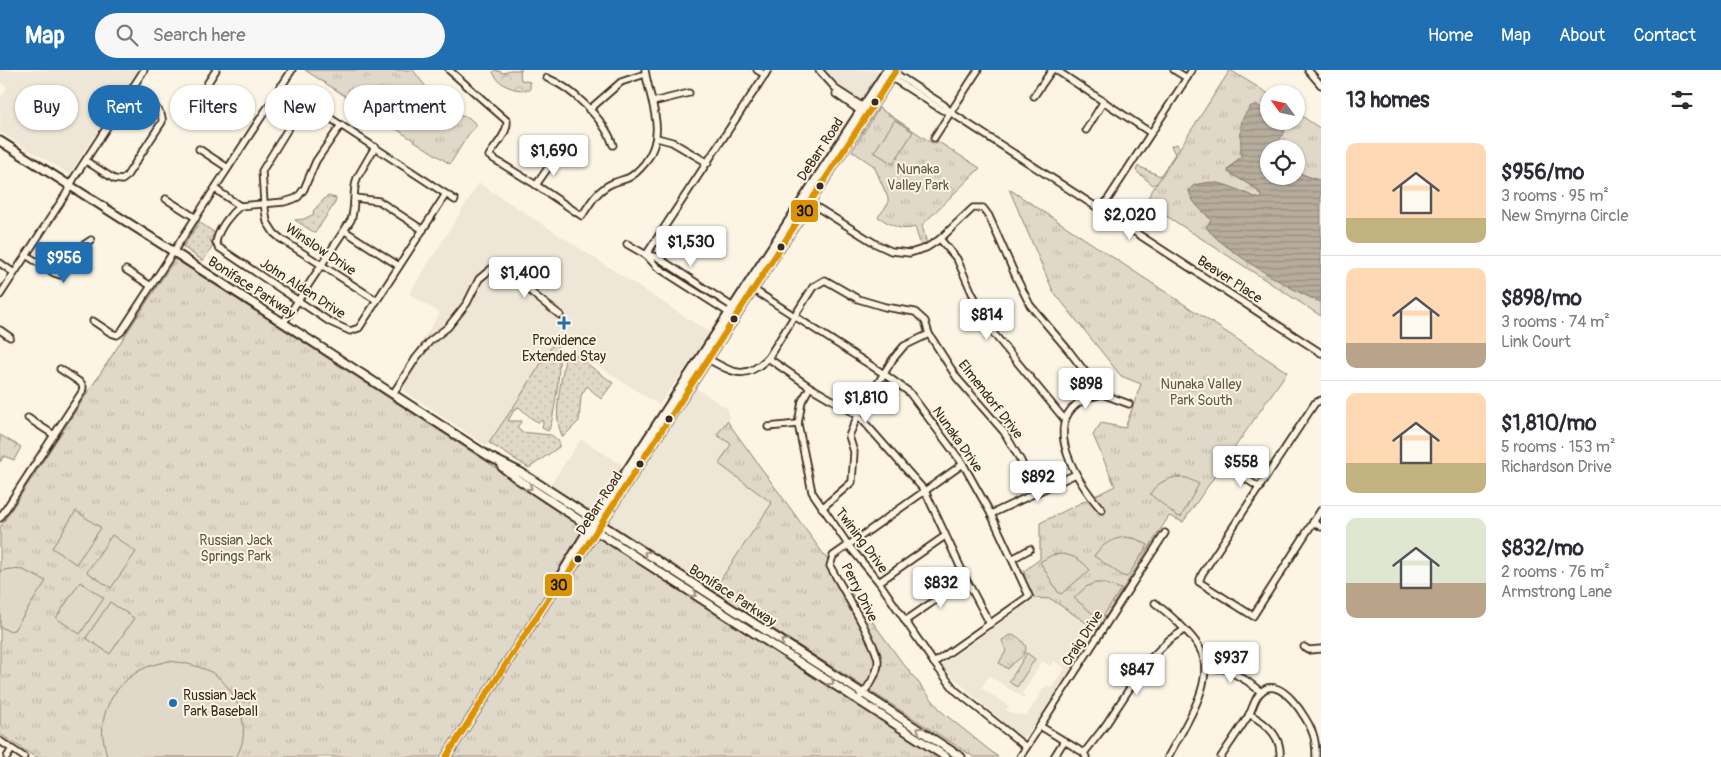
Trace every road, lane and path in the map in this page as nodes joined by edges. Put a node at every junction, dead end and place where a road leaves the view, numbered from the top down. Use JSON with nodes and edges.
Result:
{"nodes":[{"id":1,"x":144,"y":70,"type":"edge"},
{"id":2,"x":216,"y":70,"type":"edge"},
{"id":3,"x":292,"y":70,"type":"edge"},
{"id":4,"x":449,"y":70,"type":"edge"},
{"id":5,"x":757,"y":70,"type":"edge"},
{"id":6,"x":819,"y":70,"type":"edge"},
{"id":7,"x":978,"y":70,"type":"edge"},
{"id":8,"x":1052,"y":70,"type":"edge"},
{"id":9,"x":1056,"y":70,"type":"edge"},
{"id":10,"x":1174,"y":70,"type":"edge"},
{"id":11,"x":1192,"y":70,"type":"edge"},
{"id":12,"x":1308,"y":70,"type":"edge"},
{"id":13,"x":645,"y":72,"type":"edge"},
{"id":14,"x":766,"y":72,"type":"edge"},
{"id":15,"x":891,"y":72,"type":"edge"},
{"id":16,"x":547,"y":78,"type":"dead end"},
{"id":17,"x":1187,"y":78,"type":"junction"},
{"id":18,"x":207,"y":84,"type":"dead end"},
{"id":19,"x":134,"y":85,"type":"edge"},
{"id":20,"x":282,"y":85,"type":"edge"},
{"id":21,"x":1321,"y":85,"type":"edge"},
{"id":22,"x":689,"y":93,"type":"dead end"},
{"id":23,"x":1034,"y":96,"type":"dead end"},
{"id":24,"x":1104,"y":101,"type":"junction"},
{"id":25,"x":653,"y":102,"type":"junction"},
{"id":26,"x":589,"y":110,"type":"junction"},
{"id":27,"x":265,"y":111,"type":"edge"},
{"id":28,"x":865,"y":111,"type":"junction"},
{"id":29,"x":160,"y":112,"type":"edge"},
{"id":30,"x":950,"y":112,"type":"junction"},
{"id":31,"x":334,"y":120,"type":"edge"},
{"id":32,"x":160,"y":125,"type":"edge"},
{"id":33,"x":341,"y":125,"type":"junction"},
{"id":34,"x":106,"y":130,"type":"edge"},
{"id":35,"x":157,"y":130,"type":"edge"},
{"id":36,"x":287,"y":130,"type":"edge"},
{"id":37,"x":1086,"y":130,"type":"dead end"},
{"id":38,"x":1151,"y":133,"type":"junction"},
{"id":39,"x":657,"y":138,"type":"junction"},
{"id":40,"x":934,"y":138,"type":"dead end"},
{"id":41,"x":0,"y":141,"type":"edge"},
{"id":42,"x":613,"y":145,"type":"dead end"},
{"id":43,"x":375,"y":147,"type":"junction"},
{"id":44,"x":199,"y":149,"type":"dead end"},
{"id":45,"x":555,"y":158,"type":"dead end"},
{"id":46,"x":86,"y":161,"type":"junction"},
{"id":47,"x":708,"y":163,"type":"junction"},
{"id":48,"x":228,"y":168,"type":"junction"},
{"id":49,"x":536,"y":185,"type":"junction"},
{"id":50,"x":71,"y":186,"type":"junction"},
{"id":51,"x":215,"y":190,"type":"junction"},
{"id":52,"x":446,"y":194,"type":"junction"},
{"id":53,"x":355,"y":198,"type":"junction"},
{"id":54,"x":803,"y":198,"type":"junction"},
{"id":55,"x":166,"y":199,"type":"dead end"},
{"id":56,"x":455,"y":200,"type":"dead end"},
{"id":57,"x":810,"y":202,"type":"junction"},
{"id":58,"x":264,"y":203,"type":"junction"},
{"id":59,"x":240,"y":206,"type":"junction"},
{"id":60,"x":1101,"y":210,"type":"junction"},
{"id":61,"x":196,"y":218,"type":"junction"},
{"id":62,"x":423,"y":230,"type":"junction"},
{"id":63,"x":345,"y":231,"type":"junction"},
{"id":64,"x":940,"y":239,"type":"junction"},
{"id":65,"x":91,"y":240,"type":"dead end"},
{"id":66,"x":627,"y":244,"type":"dead end"},
{"id":67,"x":174,"y":252,"type":"junction"},
{"id":68,"x":26,"y":255,"type":"junction"},
{"id":69,"x":646,"y":255,"type":"junction"},
{"id":70,"x":0,"y":263,"type":"edge"},
{"id":71,"x":321,"y":265,"type":"junction"},
{"id":72,"x":399,"y":266,"type":"junction"},
{"id":73,"x":126,"y":270,"type":"dead end"},
{"id":74,"x":14,"y":273,"type":"junction"},
{"id":75,"x":151,"y":286,"type":"junction"},
{"id":76,"x":750,"y":288,"type":"junction"},
{"id":77,"x":0,"y":295,"type":"edge"},
{"id":78,"x":298,"y":300,"type":"junction"},
{"id":79,"x":376,"y":300,"type":"junction"},
{"id":80,"x":744,"y":304,"type":"junction"},
{"id":81,"x":732,"y":310,"type":"junction"},
{"id":82,"x":560,"y":315,"type":"dead end"},
{"id":83,"x":793,"y":317,"type":"junction"},
{"id":84,"x":93,"y":320,"type":"dead end"},
{"id":85,"x":284,"y":322,"type":"junction"},
{"id":86,"x":0,"y":330,"type":"edge"},
{"id":87,"x":929,"y":334,"type":"junction"},
{"id":88,"x":10,"y":337,"type":"dead end"},
{"id":89,"x":1321,"y":353,"type":"edge"},
{"id":90,"x":768,"y":358,"type":"junction"},
{"id":91,"x":708,"y":359,"type":"junction"},
{"id":92,"x":696,"y":364,"type":"junction"},
{"id":93,"x":60,"y":369,"type":"dead end"},
{"id":94,"x":884,"y":374,"type":"junction"},
{"id":95,"x":810,"y":386,"type":"junction"},
{"id":96,"x":393,"y":394,"type":"junction"},
{"id":97,"x":1102,"y":394,"type":"junction"},
{"id":98,"x":1320,"y":400,"type":"edge"},
{"id":99,"x":1130,"y":404,"type":"dead end"},
{"id":100,"x":676,"y":408,"type":"junction"},
{"id":101,"x":858,"y":415,"type":"junction"},
{"id":102,"x":28,"y":418,"type":"dead end"},
{"id":103,"x":1065,"y":420,"type":"junction"},
{"id":104,"x":798,"y":424,"type":"junction"},
{"id":105,"x":768,"y":427,"type":"dead end"},
{"id":106,"x":54,"y":435,"type":"junction"},
{"id":107,"x":964,"y":464,"type":"junction"},
{"id":108,"x":1234,"y":471,"type":"dead end"},
{"id":109,"x":1076,"y":474,"type":"junction"},
{"id":110,"x":1260,"y":488,"type":"junction"},
{"id":111,"x":925,"y":491,"type":"junction"},
{"id":112,"x":1034,"y":493,"type":"junction"},
{"id":113,"x":822,"y":508,"type":"junction"},
{"id":114,"x":1102,"y":510,"type":"dead end"},
{"id":115,"x":1321,"y":510,"type":"edge"},
{"id":116,"x":991,"y":514,"type":"junction"},
{"id":117,"x":0,"y":518,"type":"edge"},
{"id":118,"x":1313,"y":522,"type":"junction"},
{"id":119,"x":595,"y":525,"type":"junction"},
{"id":120,"x":1321,"y":527,"type":"edge"},
{"id":121,"x":1165,"y":533,"type":"dead end"},
{"id":122,"x":945,"y":536,"type":"junction"},
{"id":123,"x":849,"y":546,"type":"junction"},
{"id":124,"x":1030,"y":549,"type":"dead end"},
{"id":125,"x":1012,"y":559,"type":"junction"},
{"id":126,"x":966,"y":580,"type":"junction"},
{"id":127,"x":879,"y":582,"type":"junction"},
{"id":128,"x":1155,"y":603,"type":"dead end"},
{"id":129,"x":905,"y":621,"type":"junction"},
{"id":130,"x":990,"y":624,"type":"junction"},
{"id":131,"x":1184,"y":630,"type":"junction"},
{"id":132,"x":1304,"y":647,"type":"dead end"},
{"id":133,"x":1321,"y":649,"type":"edge"},
{"id":134,"x":934,"y":663,"type":"junction"},
{"id":135,"x":1205,"y":668,"type":"junction"},
{"id":136,"x":1261,"y":692,"type":"junction"},
{"id":137,"x":861,"y":697,"type":"junction"},
{"id":138,"x":1250,"y":714,"type":"junction"},
{"id":139,"x":1040,"y":726,"type":"junction"},
{"id":140,"x":0,"y":741,"type":"edge"},
{"id":141,"x":1064,"y":741,"type":"junction"},
{"id":142,"x":1026,"y":747,"type":"junction"},
{"id":143,"x":12,"y":749,"type":"junction"},
{"id":144,"x":1085,"y":755,"type":"edge"},
{"id":145,"x":7,"y":757,"type":"edge"},
{"id":146,"x":24,"y":757,"type":"edge"},
{"id":147,"x":446,"y":757,"type":"edge"},
{"id":148,"x":946,"y":757,"type":"edge"},
{"id":149,"x":961,"y":757,"type":"edge"},
{"id":150,"x":1020,"y":757,"type":"edge"},
{"id":151,"x":1054,"y":757,"type":"edge"},
{"id":152,"x":1168,"y":757,"type":"edge"},
{"id":153,"x":1220,"y":757,"type":"edge"},
{"id":154,"x":1280,"y":757,"type":"edge"},
{"id":155,"x":1316,"y":757,"type":"edge"}],
"edges":[{"from":1,"to":19,"type":"street"},
{"from":2,"to":18,"type":"street"},
{"from":3,"to":20,"type":"street"},
{"from":4,"to":49,"type":"street"},
{"from":5,"to":14,"type":"street"},
{"from":6,"to":28,"type":"street"},
{"from":7,"to":30,"type":"street"},
{"from":8,"to":23,"type":"street"},
{"from":9,"to":24,"type":"street"},
{"from":10,"to":17,"type":"street"},
{"from":11,"to":17,"type":"street"},
{"from":12,"to":21,"type":"street"},
{"from":13,"to":25,"type":"street"},
{"from":13,"to":26,"type":"street"},
{"from":14,"to":47,"type":"street"},
{"from":15,"to":28,"type":"main road","name":"DeBarr Road"},
{"from":15,"to":30,"type":"street","name":"Beaver Place"},
{"from":16,"to":26,"type":"street"},
{"from":17,"to":38,"type":"street"},
{"from":22,"to":25,"type":"street"},
{"from":24,"to":37,"type":"street"},
{"from":24,"to":38,"type":"street"},
{"from":25,"to":39,"type":"street"},
{"from":26,"to":42,"type":"street"},
{"from":27,"to":48,"type":"street"},
{"from":28,"to":54,"type":"main road","name":"DeBarr Road"},
{"from":28,"to":57,"type":"main road","name":"DeBarr Road"},
{"from":29,"to":32,"type":"street"},
{"from":30,"to":40,"type":"street"},
{"from":30,"to":60,"type":"street","name":"Beaver Place"},
{"from":31,"to":33,"type":"street"},
{"from":33,"to":43,"type":"street"},
{"from":33,"to":58,"type":"street"},
{"from":34,"to":46,"type":"street"},
{"from":35,"to":46,"type":"street"},
{"from":36,"to":58,"type":"street","name":"Winslow Drive"},
{"from":38,"to":60,"type":"street"},
{"from":39,"to":47,"type":"street"},
{"from":39,"to":49,"type":"street"},
{"from":41,"to":50,"type":"main road","name":"Boniface Parkway"},
{"from":43,"to":52,"type":"street"},
{"from":43,"to":53,"type":"street"},
{"from":44,"to":48,"type":"street"},
{"from":45,"to":49,"type":"street"},
{"from":46,"to":50,"type":"street"},
{"from":47,"to":69,"type":"street"},
{"from":48,"to":51,"type":"street"},
{"from":50,"to":67,"type":"main road","name":"Boniface Parkway"},
{"from":50,"to":68,"type":"street"},
{"from":51,"to":59,"type":"street"},
{"from":51,"to":61,"type":"street"},
{"from":52,"to":56,"type":"street"},
{"from":52,"to":62,"type":"street","name":"John Alden Drive"},
{"from":53,"to":62,"type":"street"},
{"from":53,"to":63,"type":"street"},
{"from":54,"to":57,"type":"street"},
{"from":54,"to":76,"type":"main road","name":"DeBarr Road"},
{"from":55,"to":61,"type":"street"},
{"from":57,"to":64,"type":"street"},
{"from":57,"to":76,"type":"main road","name":"DeBarr Road"},
{"from":58,"to":59,"type":"street"},
{"from":58,"to":71,"type":"street","name":"Winslow Drive"},
{"from":59,"to":78,"type":"street","name":"John Alden Drive"},
{"from":60,"to":89,"type":"street","name":"Beaver Place"},
{"from":61,"to":67,"type":"street"},
{"from":62,"to":72,"type":"street","name":"John Alden Drive"},
{"from":63,"to":71,"type":"street"},
{"from":63,"to":72,"type":"street"},
{"from":64,"to":97,"type":"street"},
{"from":64,"to":103,"type":"street"},
{"from":65,"to":68,"type":"street"},
{"from":66,"to":69,"type":"street"},
{"from":67,"to":75,"type":"street"},
{"from":67,"to":85,"type":"main road","name":"Boniface Parkway"},
{"from":68,"to":74,"type":"street"},
{"from":69,"to":81,"type":"street"},
{"from":70,"to":74,"type":"street"},
{"from":71,"to":78,"type":"street"},
{"from":71,"to":79,"type":"street","name":"Winslow Drive"},
{"from":72,"to":79,"type":"street","name":"John Alden Drive"},
{"from":73,"to":75,"type":"street"},
{"from":74,"to":77,"type":"street"},
{"from":75,"to":84,"type":"street"},
{"from":76,"to":80,"type":"main road","name":"DeBarr Road"},
{"from":76,"to":81,"type":"main road","name":"DeBarr Road"},
{"from":76,"to":83,"type":"street","name":"Nunaka Drive"},
{"from":78,"to":79,"type":"street","name":"John Alden Drive"},
{"from":78,"to":85,"type":"street"},
{"from":80,"to":81,"type":"street"},
{"from":80,"to":91,"type":"main road","name":"DeBarr Road"},
{"from":81,"to":91,"type":"street"},
{"from":81,"to":92,"type":"main road","name":"DeBarr Road"},
{"from":82,"to":96,"type":"street"},
{"from":83,"to":87,"type":"street","name":"Elmendorf Drive"},
{"from":83,"to":90,"type":"street"},
{"from":83,"to":94,"type":"street","name":"Nunaka Drive"},
{"from":85,"to":96,"type":"main road","name":"Boniface Parkway"},
{"from":86,"to":88,"type":"street"},
{"from":87,"to":94,"type":"street"},
{"from":87,"to":112,"type":"street","name":"Elmendorf Drive"},
{"from":90,"to":91,"type":"street"},
{"from":90,"to":95,"type":"street"},
{"from":91,"to":100,"type":"main road","name":"DeBarr Road"},
{"from":92,"to":100,"type":"main road"},
{"from":92,"to":119,"type":"main road","name":"DeBarr Road"},
{"from":93,"to":106,"type":"street"},
{"from":94,"to":101,"type":"street"},
{"from":94,"to":107,"type":"street","name":"Nunaka Drive"},
{"from":95,"to":101,"type":"street"},
{"from":95,"to":104,"type":"street","name":"Twining Drive"},
{"from":96,"to":119,"type":"main road","name":"Boniface Parkway"},
{"from":97,"to":99,"type":"street"},
{"from":97,"to":103,"type":"street"},
{"from":98,"to":110,"type":"street"},
{"from":100,"to":119,"type":"main road","name":"DeBarr Road"},
{"from":101,"to":111,"type":"street"},
{"from":101,"to":113,"type":"street"},
{"from":102,"to":106,"type":"street"},
{"from":103,"to":109,"type":"street"},
{"from":104,"to":105,"type":"street"},
{"from":104,"to":113,"type":"street","name":"Twining Drive"},
{"from":106,"to":117,"type":"street"},
{"from":107,"to":111,"type":"street","name":"Perry Drive"},
{"from":107,"to":116,"type":"street","name":"Nunaka Drive"},
{"from":108,"to":110,"type":"street"},
{"from":109,"to":112,"type":"street"},
{"from":109,"to":114,"type":"street"},
{"from":110,"to":118,"type":"street"},
{"from":111,"to":122,"type":"street"},
{"from":111,"to":123,"type":"street","name":"Perry Drive"},
{"from":112,"to":116,"type":"street"},
{"from":113,"to":123,"type":"street","name":"Twining Drive"},
{"from":115,"to":118,"type":"street"},
{"from":116,"to":125,"type":"street","name":"Nunaka Drive"},
{"from":118,"to":120,"type":"street"},
{"from":119,"to":137,"type":"main road","name":"Boniface Parkway"},
{"from":119,"to":147,"type":"main road","name":"DeBarr Road"},
{"from":121,"to":139,"type":"street","name":"Craig Drive"},
{"from":122,"to":126,"type":"street"},
{"from":122,"to":127,"type":"street"},
{"from":123,"to":127,"type":"street","name":"Twining Drive"},
{"from":123,"to":137,"type":"street","name":"Perry Drive"},
{"from":124,"to":125,"type":"street"},
{"from":125,"to":130,"type":"street","name":"Nunaka Drive"},
{"from":126,"to":129,"type":"street"},
{"from":126,"to":130,"type":"street"},
{"from":127,"to":129,"type":"street","name":"Twining Drive"},
{"from":128,"to":131,"type":"street"},
{"from":129,"to":134,"type":"street","name":"Twining Drive"},
{"from":130,"to":134,"type":"street"},
{"from":131,"to":135,"type":"street"},
{"from":131,"to":144,"type":"street"},
{"from":132,"to":133,"type":"street"},
{"from":134,"to":142,"type":"street","name":"Twining Drive"},
{"from":135,"to":136,"type":"street"},
{"from":135,"to":152,"type":"street"},
{"from":136,"to":138,"type":"street"},
{"from":136,"to":155,"type":"street"},
{"from":137,"to":148,"type":"main road","name":"Boniface Parkway"},
{"from":149,"to":137,"type":"main road","name":"Boniface Parkway","one_way":true},
{"from":138,"to":153,"type":"street"},
{"from":138,"to":154,"type":"street"},
{"from":139,"to":141,"type":"street"},
{"from":139,"to":142,"type":"street","name":"Craig Drive"},
{"from":140,"to":143,"type":"street"},
{"from":141,"to":144,"type":"street"},
{"from":141,"to":151,"type":"street"},
{"from":142,"to":150,"type":"street","name":"Craig Drive"},
{"from":143,"to":145,"type":"street"},
{"from":143,"to":146,"type":"street"}]}
